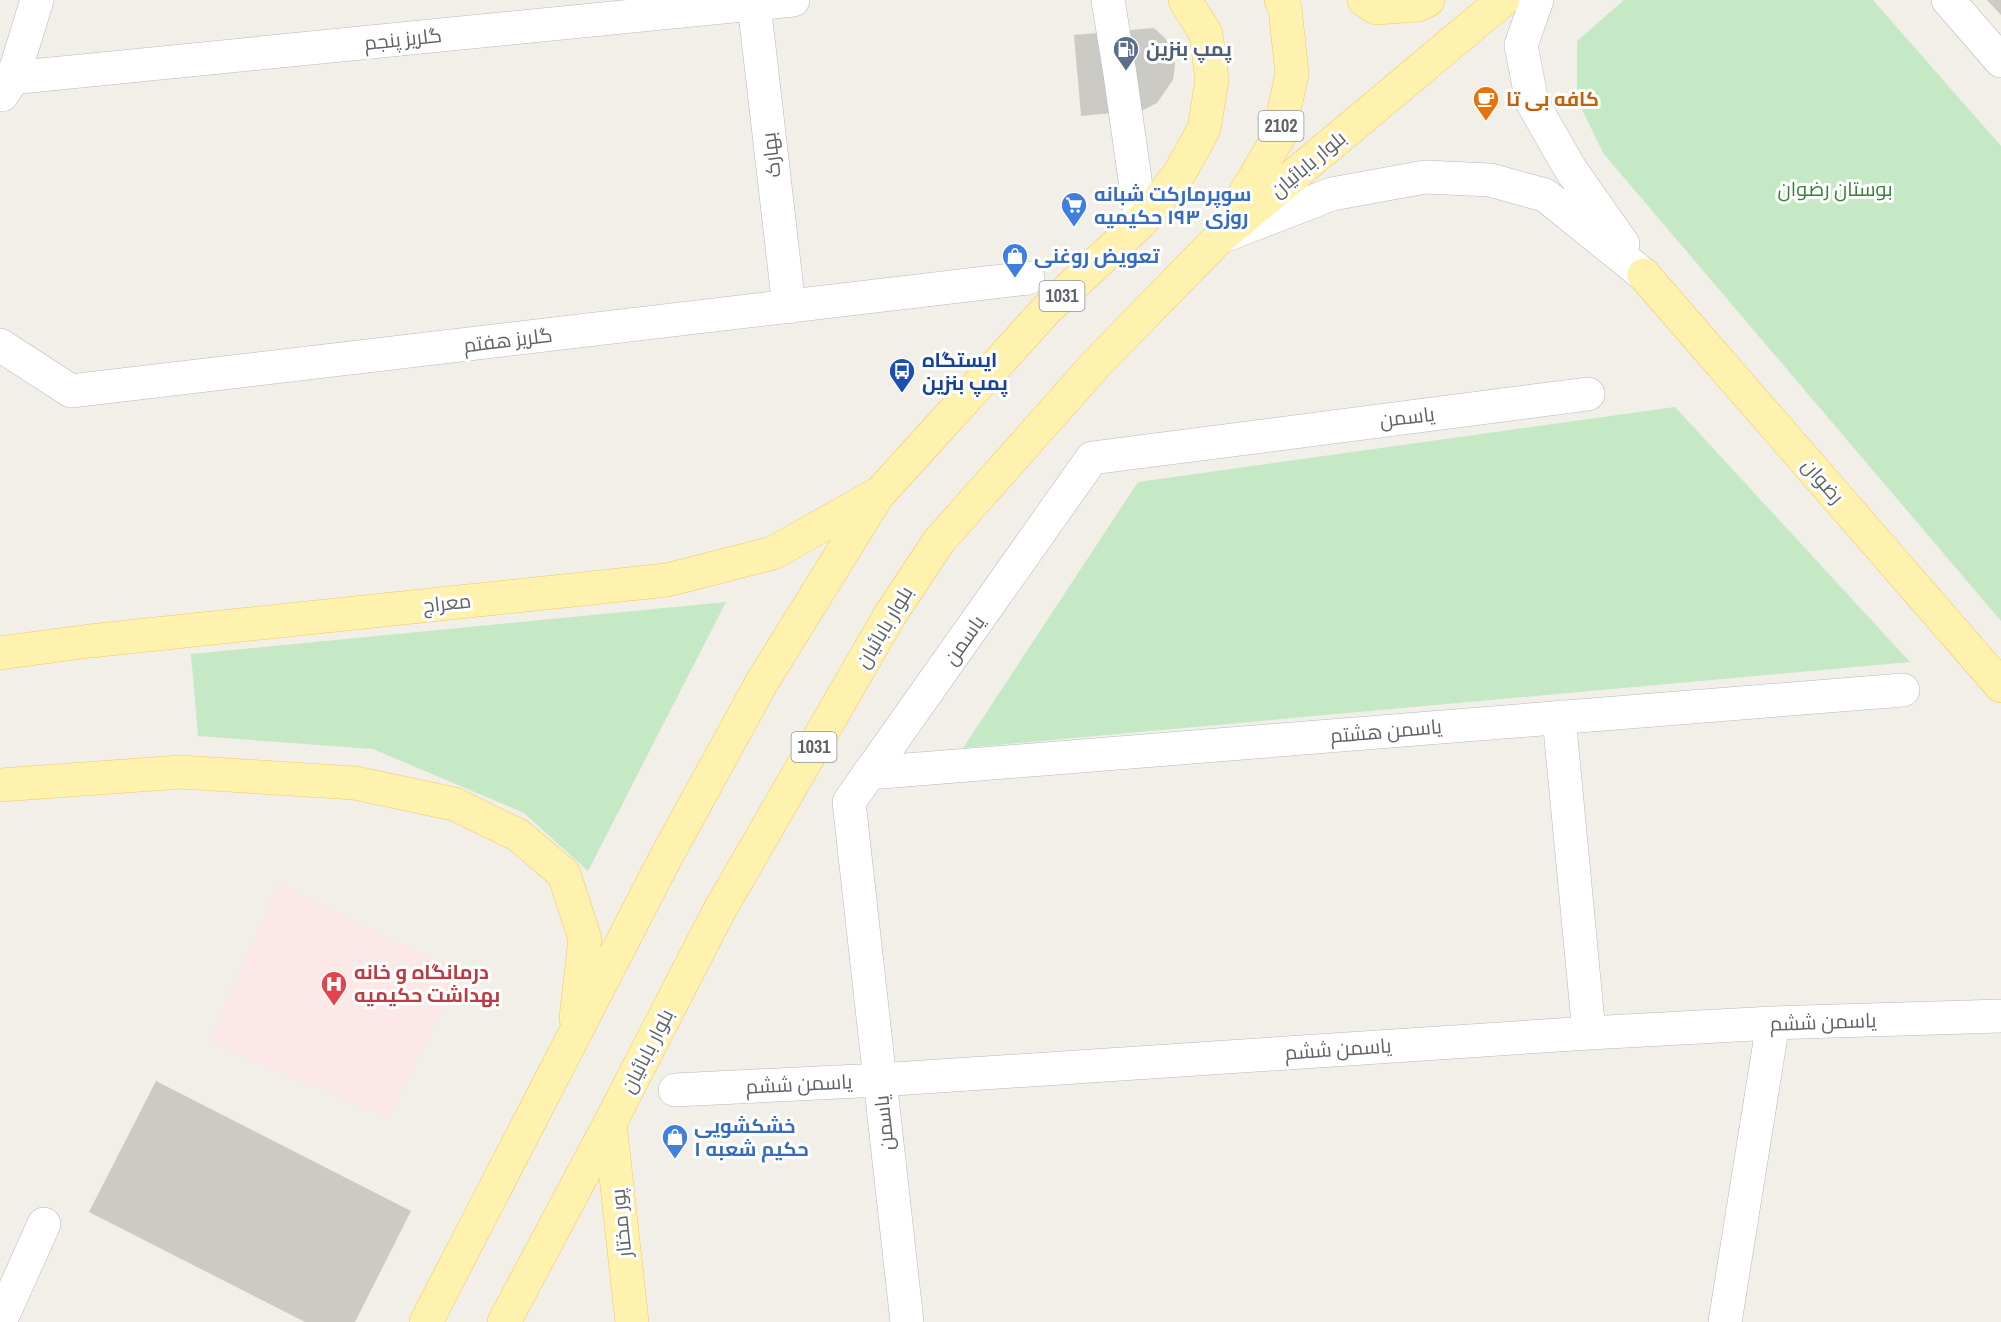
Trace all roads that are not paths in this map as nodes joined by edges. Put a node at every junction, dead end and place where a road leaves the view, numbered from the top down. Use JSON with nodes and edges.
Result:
{"nodes":[{"id":1,"x":37,"y":0,"type":"edge"},
{"id":2,"x":793,"y":0,"type":"edge"},
{"id":3,"x":1108,"y":0,"type":"edge"},
{"id":4,"x":1185,"y":0,"type":"edge"},
{"id":5,"x":1281,"y":0,"type":"edge"},
{"id":6,"x":1364,"y":0,"type":"edge"},
{"id":7,"x":1428,"y":0,"type":"edge"},
{"id":8,"x":1503,"y":0,"type":"edge"},
{"id":9,"x":1537,"y":0,"type":"edge"},
{"id":10,"x":1948,"y":0,"type":"edge"},
{"id":11,"x":753,"y":4,"type":"junction"},
{"id":12,"x":2001,"y":61,"type":"edge"},
{"id":13,"x":4,"y":86,"type":"edge"},
{"id":14,"x":1140,"y":222,"type":"junction"},
{"id":15,"x":1219,"y":238,"type":"junction"},
{"id":16,"x":1644,"y":275,"type":"junction"},
{"id":17,"x":1028,"y":278,"type":"dead end"},
{"id":18,"x":789,"y":307,"type":"junction"},
{"id":19,"x":0,"y":345,"type":"edge"},
{"id":20,"x":1588,"y":394,"type":"dead end"},
{"id":21,"x":878,"y":495,"type":"junction"},
{"id":22,"x":0,"y":653,"type":"edge"},
{"id":23,"x":2001,"y":686,"type":"edge"},
{"id":24,"x":1903,"y":690,"type":"dead end"},
{"id":25,"x":1559,"y":717,"type":"junction"},
{"id":26,"x":869,"y":773,"type":"junction"},
{"id":27,"x":0,"y":785,"type":"edge"},
{"id":28,"x":2001,"y":1016,"type":"edge"},
{"id":29,"x":1773,"y":1023,"type":"junction"},
{"id":30,"x":1589,"y":1033,"type":"junction"},
{"id":31,"x":574,"y":1039,"type":"junction"},
{"id":32,"x":879,"y":1080,"type":"junction"},
{"id":33,"x":675,"y":1090,"type":"dead end"},
{"id":34,"x":610,"y":1123,"type":"junction"},
{"id":35,"x":44,"y":1224,"type":"dead end"},
{"id":36,"x":0,"y":1322,"type":"edge"},
{"id":37,"x":426,"y":1322,"type":"edge"},
{"id":38,"x":504,"y":1322,"type":"edge"},
{"id":39,"x":632,"y":1322,"type":"edge"},
{"id":40,"x":907,"y":1322,"type":"edge"},
{"id":41,"x":1725,"y":1322,"type":"edge"}],
"edges":[{"from":1,"to":13,"type":"street"},
{"from":2,"to":11,"type":"street","name":"گلریز پنجم"},
{"from":3,"to":14,"type":"street"},
{"from":4,"to":14,"type":"main road","number":"1031"},
{"from":5,"to":15,"type":"main road","number":"2102"},
{"from":6,"to":7,"type":"main road"},
{"from":8,"to":15,"type":"main road","name":"بلوار بابائیان","number":"1031"},
{"from":9,"to":16,"type":"street"},
{"from":10,"to":12,"type":"street"},
{"from":11,"to":13,"type":"street","name":"گلریز پنجم"},
{"from":11,"to":18,"type":"street","name":"بهارک"},
{"from":14,"to":21,"type":"main road","number":"1031"},
{"from":15,"to":16,"type":"street"},
{"from":15,"to":34,"type":"main road","name":"بلوار بابائیان","number":"1031"},
{"from":16,"to":23,"type":"main road","name":"رضوان"},
{"from":17,"to":18,"type":"street","name":"گلریز هفتم"},
{"from":18,"to":19,"type":"street","name":"گلریز هفتم"},
{"from":20,"to":26,"type":"street","name":"یاسمن"},
{"from":21,"to":22,"type":"main road","name":"معراج"},
{"from":21,"to":31,"type":"main road","number":"1031"},
{"from":24,"to":25,"type":"street","name":"یاسمن هشتم"},
{"from":25,"to":26,"type":"street","name":"یاسمن هشتم"},
{"from":25,"to":30,"type":"street"},
{"from":26,"to":32,"type":"street","name":"یاسمن"},
{"from":27,"to":31,"type":"main road"},
{"from":28,"to":29,"type":"street","name":"یاسمن ششم"},
{"from":29,"to":30,"type":"street","name":"یاسمن ششم"},
{"from":29,"to":41,"type":"street"},
{"from":30,"to":32,"type":"street","name":"یاسمن ششم"},
{"from":31,"to":37,"type":"main road","number":"1031"},
{"from":32,"to":33,"type":"street","name":"یاسمن ششم"},
{"from":32,"to":40,"type":"street","name":"یاسمن"},
{"from":34,"to":38,"type":"main road","name":"بلوار بابائیان","number":"1031"},
{"from":34,"to":39,"type":"main road","name":"پور مختار"},
{"from":35,"to":36,"type":"street"}]}
